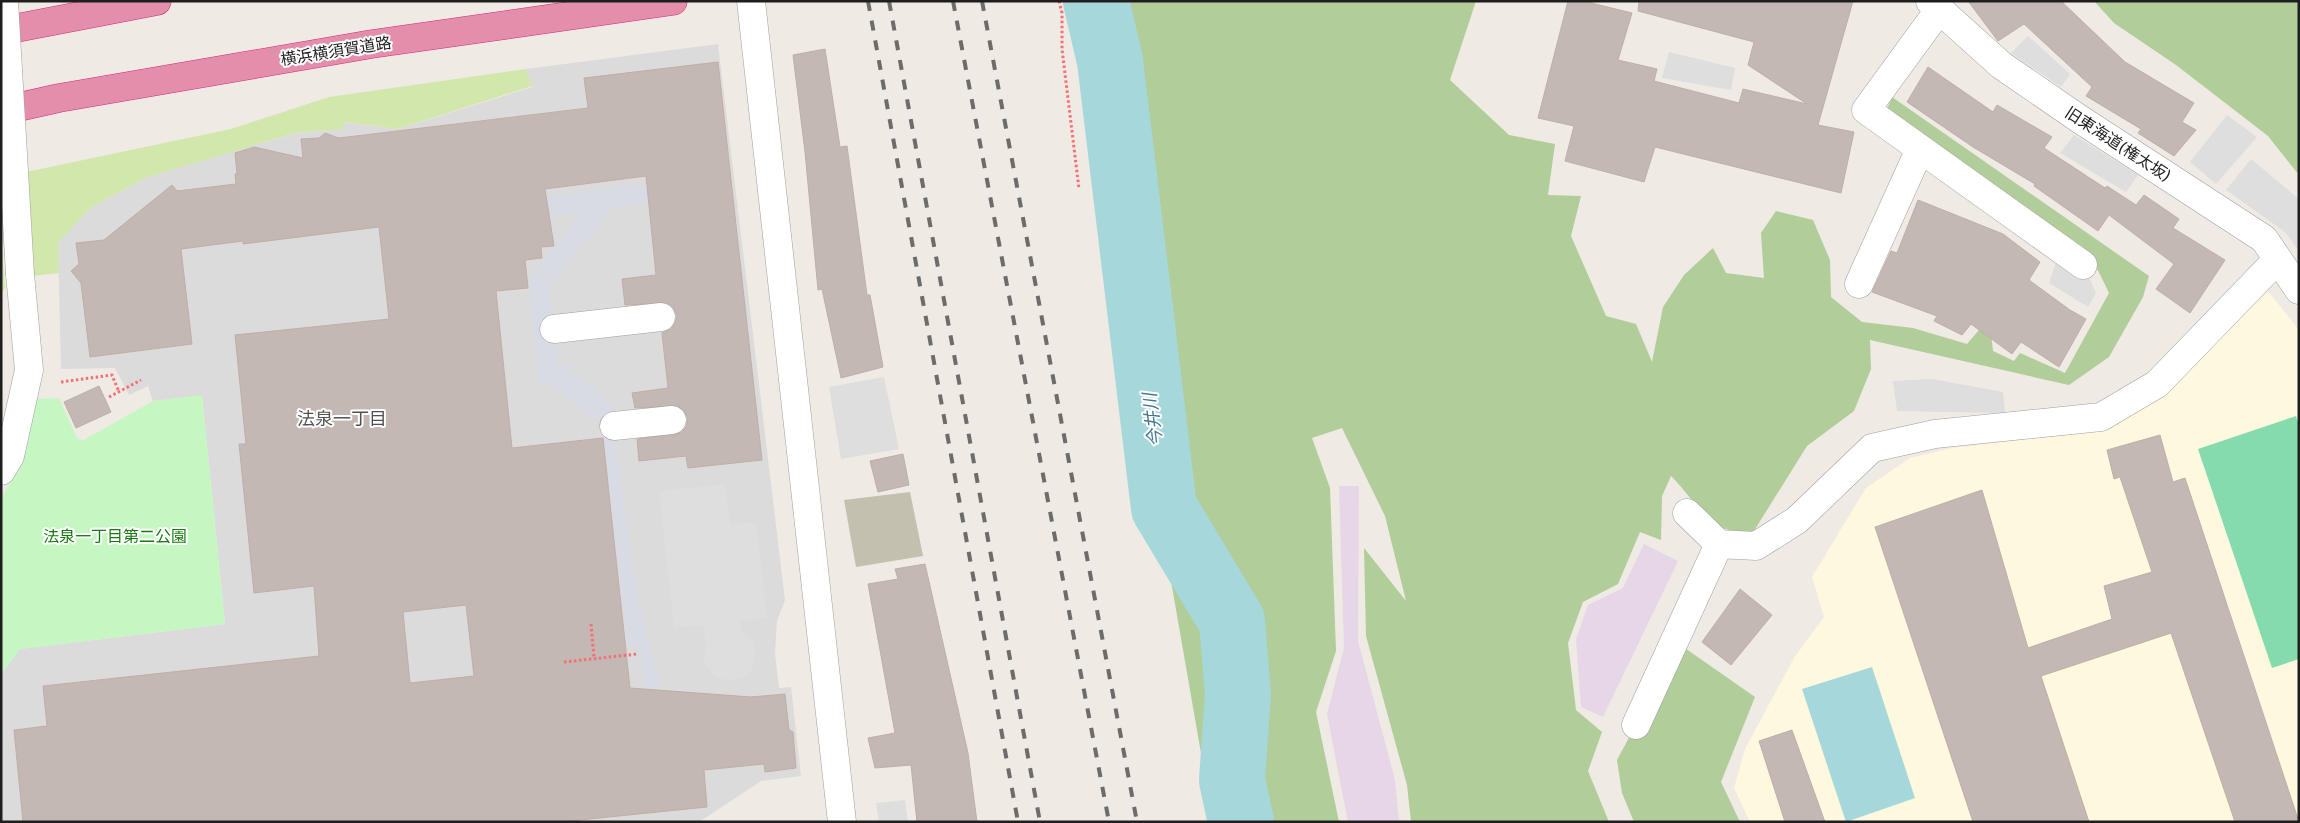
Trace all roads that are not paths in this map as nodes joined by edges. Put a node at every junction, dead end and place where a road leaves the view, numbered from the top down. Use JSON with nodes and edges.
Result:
{"nodes":[{"id":1,"x":4,"y":1,"type":"edge"},
{"id":2,"x":157,"y":1,"type":"edge"},
{"id":3,"x":673,"y":1,"type":"edge"},
{"id":4,"x":751,"y":1,"type":"edge"},
{"id":5,"x":1934,"y":6,"type":"edge"},
{"id":6,"x":1,"y":31,"type":"edge"},
{"id":7,"x":1,"y":111,"type":"edge"},
{"id":8,"x":1920,"y":149,"type":"junction"},
{"id":9,"x":2277,"y":260,"type":"junction"},
{"id":10,"x":2083,"y":264,"type":"dead end"},
{"id":11,"x":1860,"y":284,"type":"dead end"},
{"id":12,"x":2299,"y":290,"type":"edge"},
{"id":13,"x":661,"y":318,"type":"dead end"},
{"id":14,"x":554,"y":329,"type":"dead end"},
{"id":15,"x":672,"y":420,"type":"dead end"},
{"id":16,"x":614,"y":426,"type":"dead end"},
{"id":17,"x":1,"y":472,"type":"edge"},
{"id":18,"x":1687,"y":513,"type":"dead end"},
{"id":19,"x":1719,"y":544,"type":"junction"},
{"id":20,"x":1636,"y":725,"type":"dead end"},
{"id":21,"x":842,"y":822,"type":"edge"}],
"edges":[{"from":1,"to":17,"type":"street","bridge":true},
{"from":2,"to":6,"type":"highway"},
{"from":3,"to":7,"type":"highway","name":"横浜横須賀道路"},
{"from":4,"to":21,"type":"street"},
{"from":5,"to":8,"type":"street"},
{"from":5,"to":9,"type":"street","name":"旧東海道(権太坂)"},
{"from":8,"to":10,"type":"street"},
{"from":8,"to":11,"type":"street"},
{"from":9,"to":12,"type":"street","name":"旧東海道(権太坂)"},
{"from":9,"to":19,"type":"street"},
{"from":13,"to":14,"type":"street"},
{"from":15,"to":16,"type":"street"},
{"from":18,"to":19,"type":"street"},
{"from":19,"to":20,"type":"street"}]}
